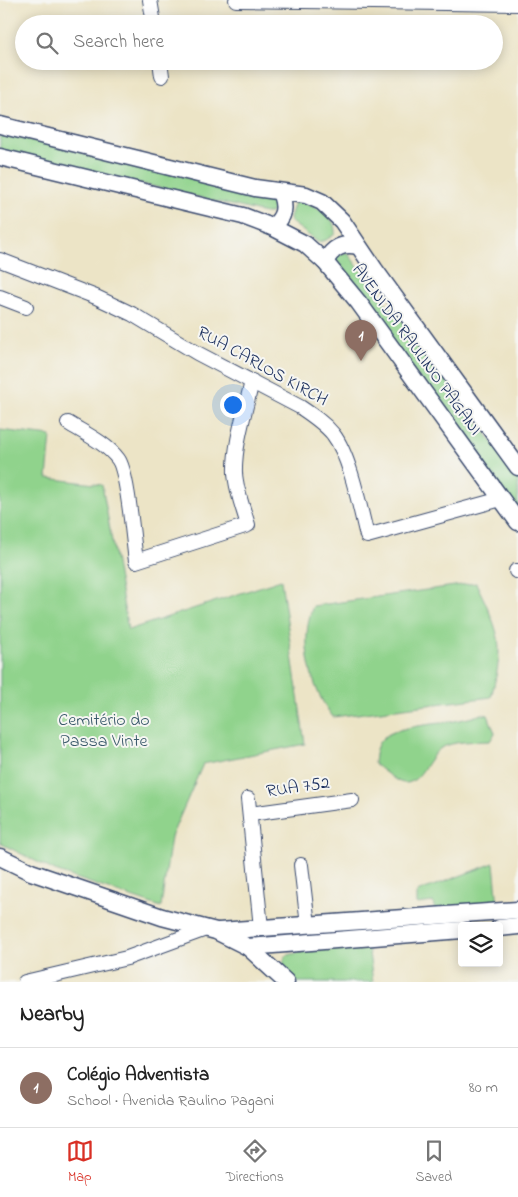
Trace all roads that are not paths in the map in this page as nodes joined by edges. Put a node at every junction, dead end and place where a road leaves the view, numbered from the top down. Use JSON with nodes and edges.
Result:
{"nodes":[{"id":1,"x":150,"y":0,"type":"edge"},
{"id":2,"x":236,"y":0,"type":"edge"},
{"id":3,"x":315,"y":1,"type":"edge"},
{"id":4,"x":434,"y":1,"type":"edge"},
{"id":5,"x":518,"y":4,"type":"edge"},
{"id":6,"x":152,"y":15,"type":"edge"},
{"id":7,"x":161,"y":70,"type":"edge"},
{"id":8,"x":162,"y":76,"type":"dead end"},
{"id":9,"x":0,"y":125,"type":"edge"},
{"id":10,"x":0,"y":157,"type":"edge"},
{"id":11,"x":280,"y":192,"type":"junction"},
{"id":12,"x":272,"y":227,"type":"junction"},
{"id":13,"x":358,"y":246,"type":"junction"},
{"id":14,"x":0,"y":260,"type":"edge"},
{"id":15,"x":325,"y":262,"type":"junction"},
{"id":16,"x":0,"y":297,"type":"edge"},
{"id":17,"x":26,"y":307,"type":"dead end"},
{"id":18,"x":252,"y":381,"type":"junction"},
{"id":19,"x":68,"y":423,"type":"dead end"},
{"id":20,"x":518,"y":467,"type":"edge"},
{"id":21,"x":501,"y":499,"type":"junction"},
{"id":22,"x":518,"y":522,"type":"edge"},
{"id":23,"x":248,"y":799,"type":"dead end"},
{"id":24,"x":352,"y":800,"type":"dead end"},
{"id":25,"x":250,"y":814,"type":"junction"},
{"id":26,"x":0,"y":857,"type":"edge"},
{"id":27,"x":301,"y":865,"type":"dead end"},
{"id":28,"x":518,"y":910,"type":"edge"},
{"id":29,"x":308,"y":925,"type":"junction"},
{"id":30,"x":518,"y":926,"type":"edge"},
{"id":31,"x":266,"y":928,"type":"junction"},
{"id":32,"x":503,"y":928,"type":"edge"},
{"id":33,"x":211,"y":930,"type":"junction"},
{"id":34,"x":458,"y":930,"type":"edge"},
{"id":35,"x":248,"y":947,"type":"junction"},
{"id":36,"x":25,"y":982,"type":"edge"},
{"id":37,"x":286,"y":982,"type":"edge"}],
"edges":[{"from":1,"to":6,"type":"street"},
{"from":2,"to":3,"type":"street"},
{"from":3,"to":4,"type":"street"},
{"from":4,"to":5,"type":"street"},
{"from":7,"to":8,"type":"street"},
{"from":9,"to":11,"type":"main road","name":"AVENIDA RAULINO PAGANI"},
{"from":10,"to":12,"type":"main road","name":"AVENIDA RAULINO PAGANI"},
{"from":11,"to":12,"type":"main road"},
{"from":11,"to":13,"type":"main road","name":"AVENIDA RAULINO PAGANI"},
{"from":12,"to":15,"type":"main road","name":"AVENIDA RAULINO PAGANI"},
{"from":13,"to":15,"type":"main road"},
{"from":13,"to":20,"type":"main road","name":"AVENIDA RAULINO PAGANI"},
{"from":14,"to":18,"type":"street","name":"RUA CARLOS KIRCH"},
{"from":15,"to":21,"type":"main road","name":"AVENIDA RAULINO PAGANI"},
{"from":16,"to":17,"type":"street"},
{"from":18,"to":19,"type":"street"},
{"from":18,"to":21,"type":"street","name":"RUA CARLOS KIRCH"},
{"from":21,"to":22,"type":"main road","name":"AVENIDA RAULINO PAGANI"},
{"from":23,"to":25,"type":"street"},
{"from":24,"to":25,"type":"street","name":"RUA 752"},
{"from":25,"to":31,"type":"street"},
{"from":26,"to":33,"type":"main road"},
{"from":27,"to":29,"type":"street"},
{"from":28,"to":29,"type":"main road"},
{"from":29,"to":31,"type":"main road"},
{"from":30,"to":32,"type":"main road"},
{"from":31,"to":33,"type":"main road"},
{"from":31,"to":35,"type":"main road"},
{"from":33,"to":35,"type":"main road"},
{"from":33,"to":36,"type":"street"},
{"from":34,"to":35,"type":"main road"},
{"from":35,"to":37,"type":"main road"}]}
